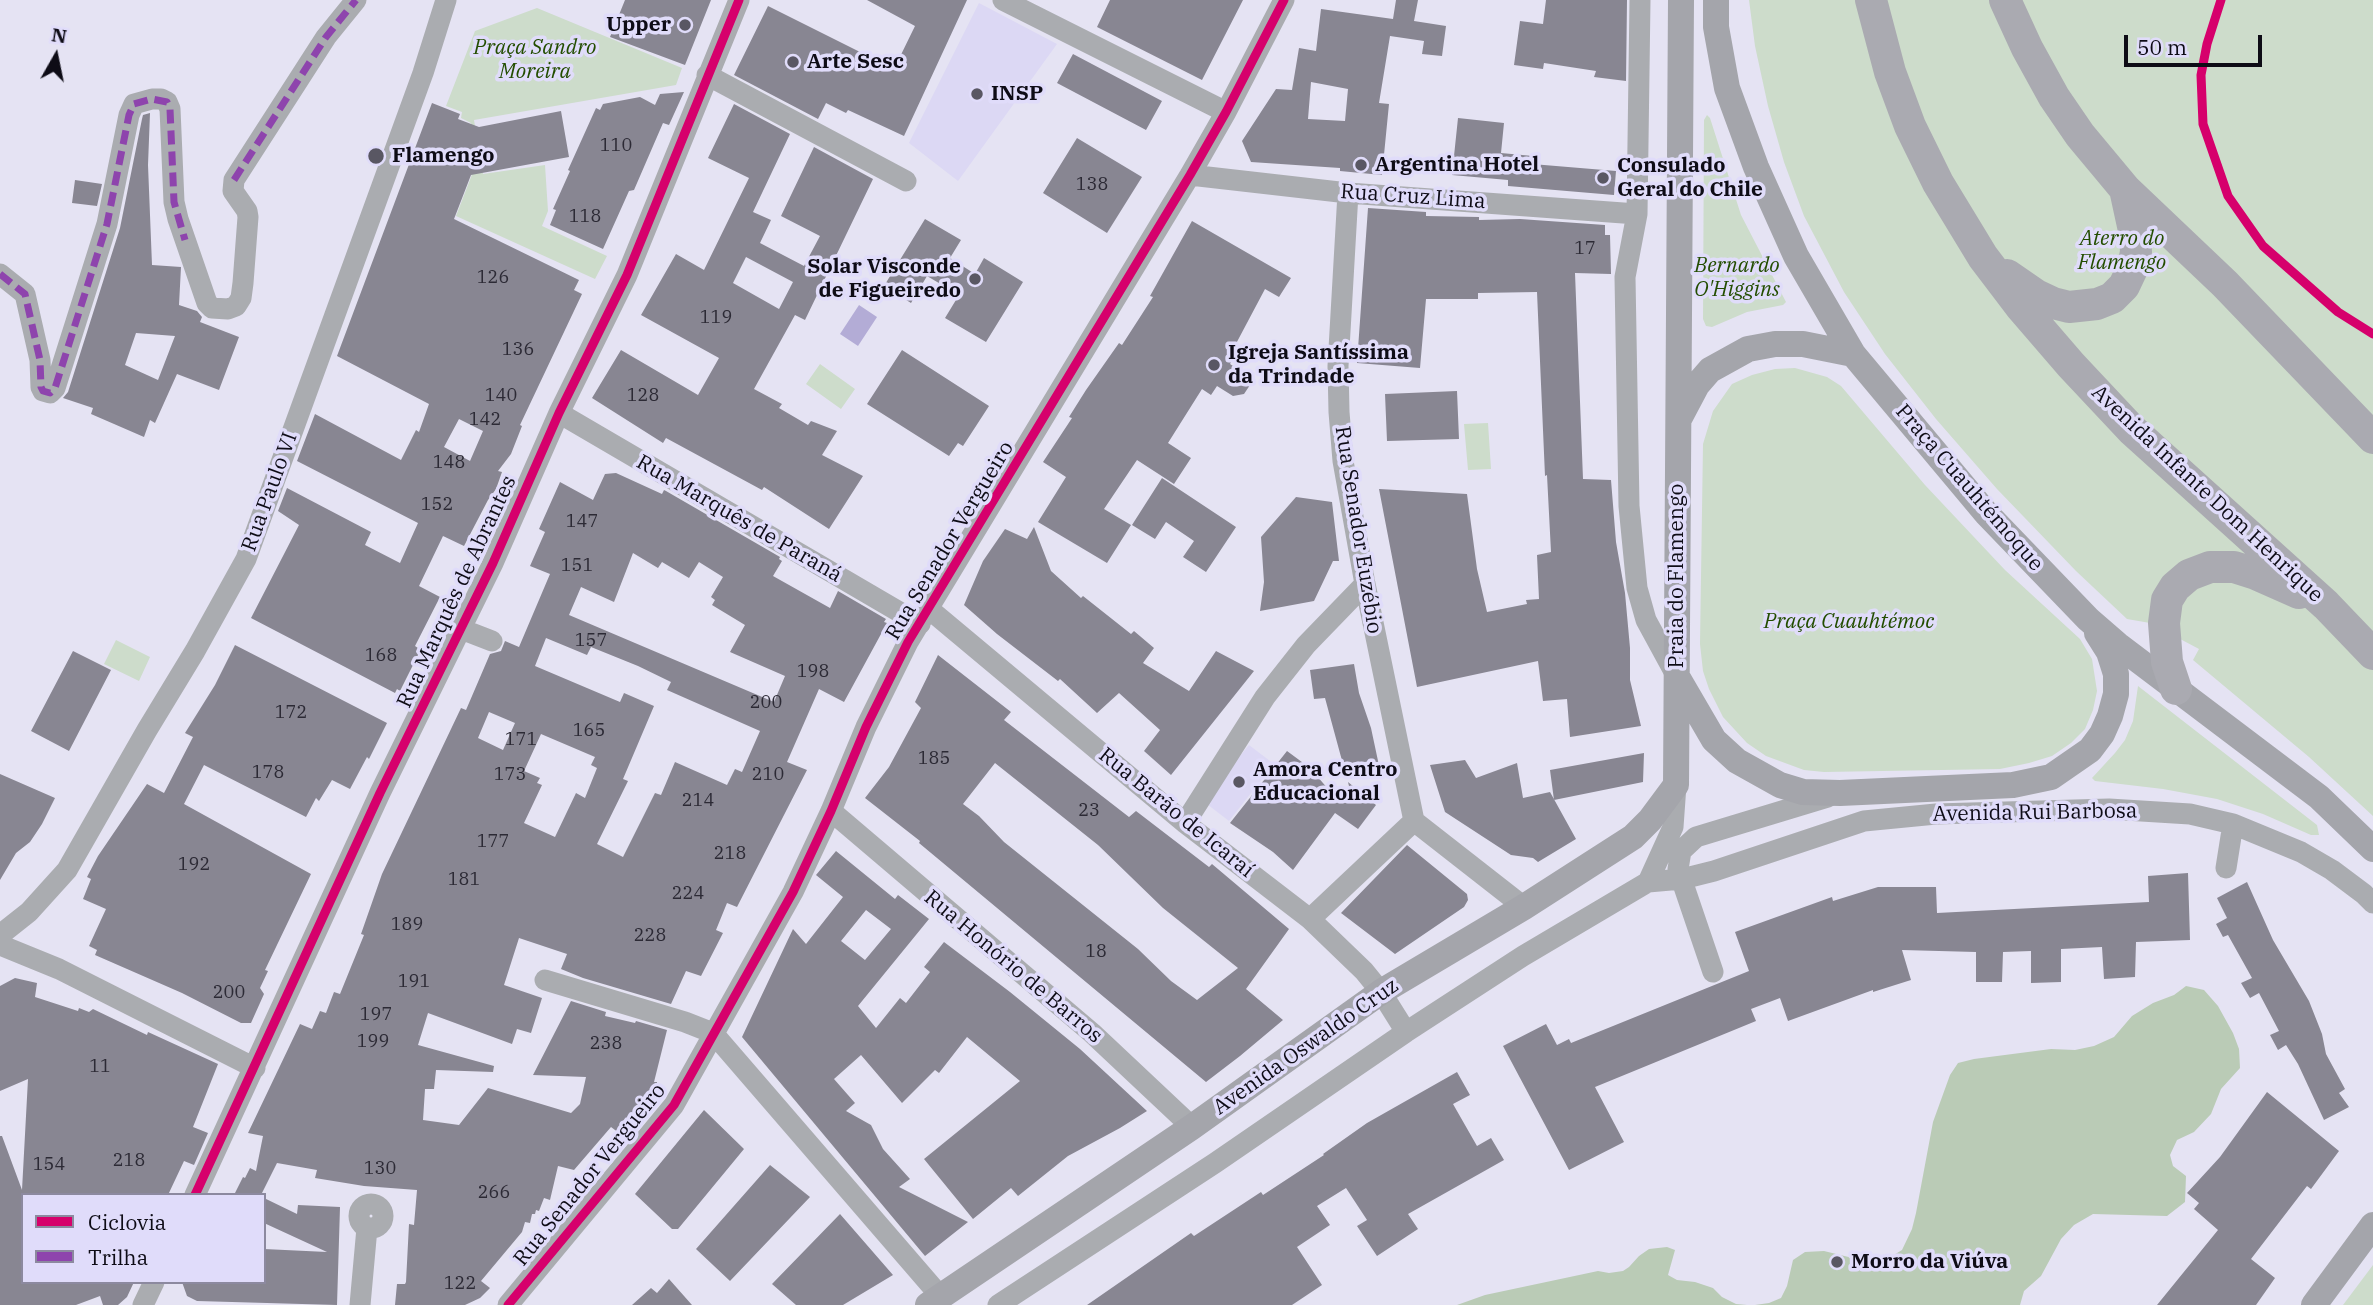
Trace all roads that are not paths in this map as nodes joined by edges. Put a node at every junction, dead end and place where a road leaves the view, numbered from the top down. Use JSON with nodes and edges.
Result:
{"nodes":[{"id":1,"x":356,"y":0,"type":"edge"},
{"id":2,"x":446,"y":0,"type":"edge"},
{"id":3,"x":739,"y":0,"type":"edge"},
{"id":4,"x":1003,"y":0,"type":"edge"},
{"id":5,"x":1284,"y":0,"type":"edge"},
{"id":6,"x":1640,"y":0,"type":"edge"},
{"id":7,"x":1681,"y":0,"type":"edge"},
{"id":8,"x":1716,"y":0,"type":"edge"},
{"id":9,"x":1871,"y":0,"type":"edge"},
{"id":10,"x":2005,"y":0,"type":"edge"},
{"id":11,"x":707,"y":75,"type":"junction"},
{"id":12,"x":1226,"y":112,"type":"junction"},
{"id":13,"x":1190,"y":175,"type":"junction"},
{"id":14,"x":906,"y":181,"type":"dead end"},
{"id":15,"x":2125,"y":189,"type":"junction"},
{"id":16,"x":1348,"y":192,"type":"junction"},
{"id":17,"x":1637,"y":214,"type":"junction"},
{"id":18,"x":1983,"y":257,"type":"junction"},
{"id":19,"x":0,"y":274,"type":"edge"},
{"id":20,"x":1853,"y":354,"type":"junction"},
{"id":21,"x":559,"y":413,"type":"junction"},
{"id":22,"x":1677,"y":423,"type":"junction"},
{"id":23,"x":2373,"y":438,"type":"edge"},
{"id":24,"x":1364,"y":584,"type":"junction"},
{"id":25,"x":2326,"y":605,"type":"junction"},
{"id":26,"x":924,"y":617,"type":"junction"},
{"id":27,"x":2088,"y":619,"type":"junction"},
{"id":28,"x":461,"y":629,"type":"junction"},
{"id":29,"x":492,"y":641,"type":"dead end"},
{"id":30,"x":2373,"y":654,"type":"edge"},
{"id":31,"x":1678,"y":679,"type":"junction"},
{"id":32,"x":2176,"y":688,"type":"junction"},
{"id":33,"x":1676,"y":785,"type":"junction"},
{"id":34,"x":1840,"y":793,"type":"junction"},
{"id":35,"x":831,"y":811,"type":"junction"},
{"id":36,"x":1414,"y":821,"type":"junction"},
{"id":37,"x":1185,"y":822,"type":"junction"},
{"id":38,"x":2233,"y":824,"type":"junction"},
{"id":39,"x":2373,"y":849,"type":"edge"},
{"id":40,"x":2226,"y":869,"type":"dead end"},
{"id":41,"x":1682,"y":879,"type":"junction"},
{"id":42,"x":1648,"y":881,"type":"junction"},
{"id":43,"x":2373,"y":903,"type":"edge"},
{"id":44,"x":1524,"y":907,"type":"junction"},
{"id":45,"x":1310,"y":919,"type":"junction"},
{"id":46,"x":0,"y":935,"type":"edge"},
{"id":47,"x":0,"y":944,"type":"edge"},
{"id":48,"x":1713,"y":972,"type":"dead end"},
{"id":49,"x":545,"y":980,"type":"dead end"},
{"id":50,"x":1381,"y":992,"type":"junction"},
{"id":51,"x":713,"y":1032,"type":"junction"},
{"id":52,"x":1406,"y":1032,"type":"junction"},
{"id":53,"x":254,"y":1068,"type":"junction"},
{"id":54,"x":1192,"y":1127,"type":"junction"},
{"id":55,"x":196,"y":1193,"type":"edge"},
{"id":56,"x":2373,"y":1225,"type":"edge"},
{"id":57,"x":368,"y":1228,"type":"dead end"},
{"id":58,"x":153,"y":1284,"type":"edge"},
{"id":59,"x":361,"y":1301,"type":"edge"},
{"id":60,"x":935,"y":1301,"type":"edge"},
{"id":61,"x":142,"y":1305,"type":"edge"},
{"id":62,"x":508,"y":1305,"type":"edge"},
{"id":63,"x":998,"y":1305,"type":"edge"},
{"id":64,"x":2314,"y":1305,"type":"edge"}],
"edges":[{"from":1,"to":19,"type":"street"},
{"from":2,"to":46,"type":"street","name":"Rua Paulo VI"},
{"from":3,"to":11,"type":"street","name":"Rua Marquês de Abrantes"},
{"from":4,"to":12,"type":"street"},
{"from":5,"to":12,"type":"street","name":"Rua Senador Vergueiro"},
{"from":6,"to":17,"type":"street","name":"Praia do Flamengo"},
{"from":7,"to":22,"type":"main road","name":"Praia do Flamengo"},
{"from":8,"to":20,"type":"main road"},
{"from":9,"to":18,"type":"highway","name":"Avenida Infante Dom Henrique"},
{"from":10,"to":15,"type":"highway"},
{"from":11,"to":14,"type":"street"},
{"from":11,"to":21,"type":"street","name":"Rua Marquês de Abrantes"},
{"from":12,"to":13,"type":"street","name":"Rua Senador Vergueiro"},
{"from":13,"to":16,"type":"street","name":"Rua Cruz Lima"},
{"from":13,"to":26,"type":"street","name":"Rua Senador Vergueiro"},
{"from":15,"to":18,"type":"highway"},
{"from":15,"to":23,"type":"highway"},
{"from":16,"to":17,"type":"street","name":"Rua Cruz Lima"},
{"from":16,"to":24,"type":"street","name":"Rua Senador Euzébio"},
{"from":17,"to":31,"type":"street","name":"Praia do Flamengo"},
{"from":18,"to":25,"type":"highway","name":"Avenida Infante Dom Henrique"},
{"from":20,"to":22,"type":"main road"},
{"from":20,"to":27,"type":"main road","name":"Praça Cuauhtémoque"},
{"from":21,"to":26,"type":"street","name":"Rua Marquês de Paraná"},
{"from":21,"to":28,"type":"street","name":"Rua Marquês de Abrantes"},
{"from":22,"to":31,"type":"main road","name":"Praia do Flamengo"},
{"from":24,"to":36,"type":"street","name":"Rua Senador Euzébio"},
{"from":24,"to":37,"type":"street"},
{"from":25,"to":30,"type":"highway","name":"Avenida Infante Dom Henrique"},
{"from":25,"to":32,"type":"highway"},
{"from":26,"to":35,"type":"street","name":"Rua Senador Vergueiro"},
{"from":26,"to":37,"type":"street","name":"Rua Barão de Icaraí"},
{"from":27,"to":32,"type":"main road"},
{"from":27,"to":34,"type":"main road"},
{"from":28,"to":29,"type":"street"},
{"from":28,"to":53,"type":"street","name":"Rua Marquês de Abrantes"},
{"from":31,"to":33,"type":"main road"},
{"from":31,"to":34,"type":"main road"},
{"from":32,"to":39,"type":"main road"},
{"from":33,"to":42,"type":"street"},
{"from":33,"to":44,"type":"main road","name":"Avenida Oswaldo Cruz"},
{"from":34,"to":41,"type":"street"},
{"from":35,"to":51,"type":"street","name":"Rua Senador Vergueiro"},
{"from":35,"to":54,"type":"street","name":"Rua Honório de Barros"},
{"from":36,"to":44,"type":"street"},
{"from":36,"to":45,"type":"street"},
{"from":37,"to":45,"type":"street","name":"Rua Barão de Icaraí"},
{"from":38,"to":40,"type":"street"},
{"from":38,"to":41,"type":"street","name":"Avenida Rui Barbosa"},
{"from":38,"to":43,"type":"street","name":"Avenida Rui Barbosa"},
{"from":41,"to":42,"type":"street","name":"Avenida Rui Barbosa"},
{"from":41,"to":48,"type":"street"},
{"from":42,"to":52,"type":"street","name":"Avenida Oswaldo Cruz"},
{"from":44,"to":50,"type":"main road","name":"Avenida Oswaldo Cruz"},
{"from":45,"to":50,"type":"street","name":"Rua Barão de Icaraí"},
{"from":47,"to":53,"type":"street"},
{"from":49,"to":51,"type":"street"},
{"from":50,"to":52,"type":"street","name":"Rua Barão de Icaraí"},
{"from":50,"to":54,"type":"main road","name":"Avenida Oswaldo Cruz"},
{"from":51,"to":60,"type":"street"},
{"from":51,"to":62,"type":"street","name":"Rua Senador Vergueiro"},
{"from":52,"to":63,"type":"street","name":"Avenida Oswaldo Cruz"},
{"from":53,"to":55,"type":"street","name":"Rua Marquês de Abrantes"},
{"from":54,"to":60,"type":"main road","name":"Avenida Oswaldo Cruz"},
{"from":56,"to":64,"type":"main road"},
{"from":57,"to":59,"type":"street"},
{"from":58,"to":61,"type":"street"}]}
